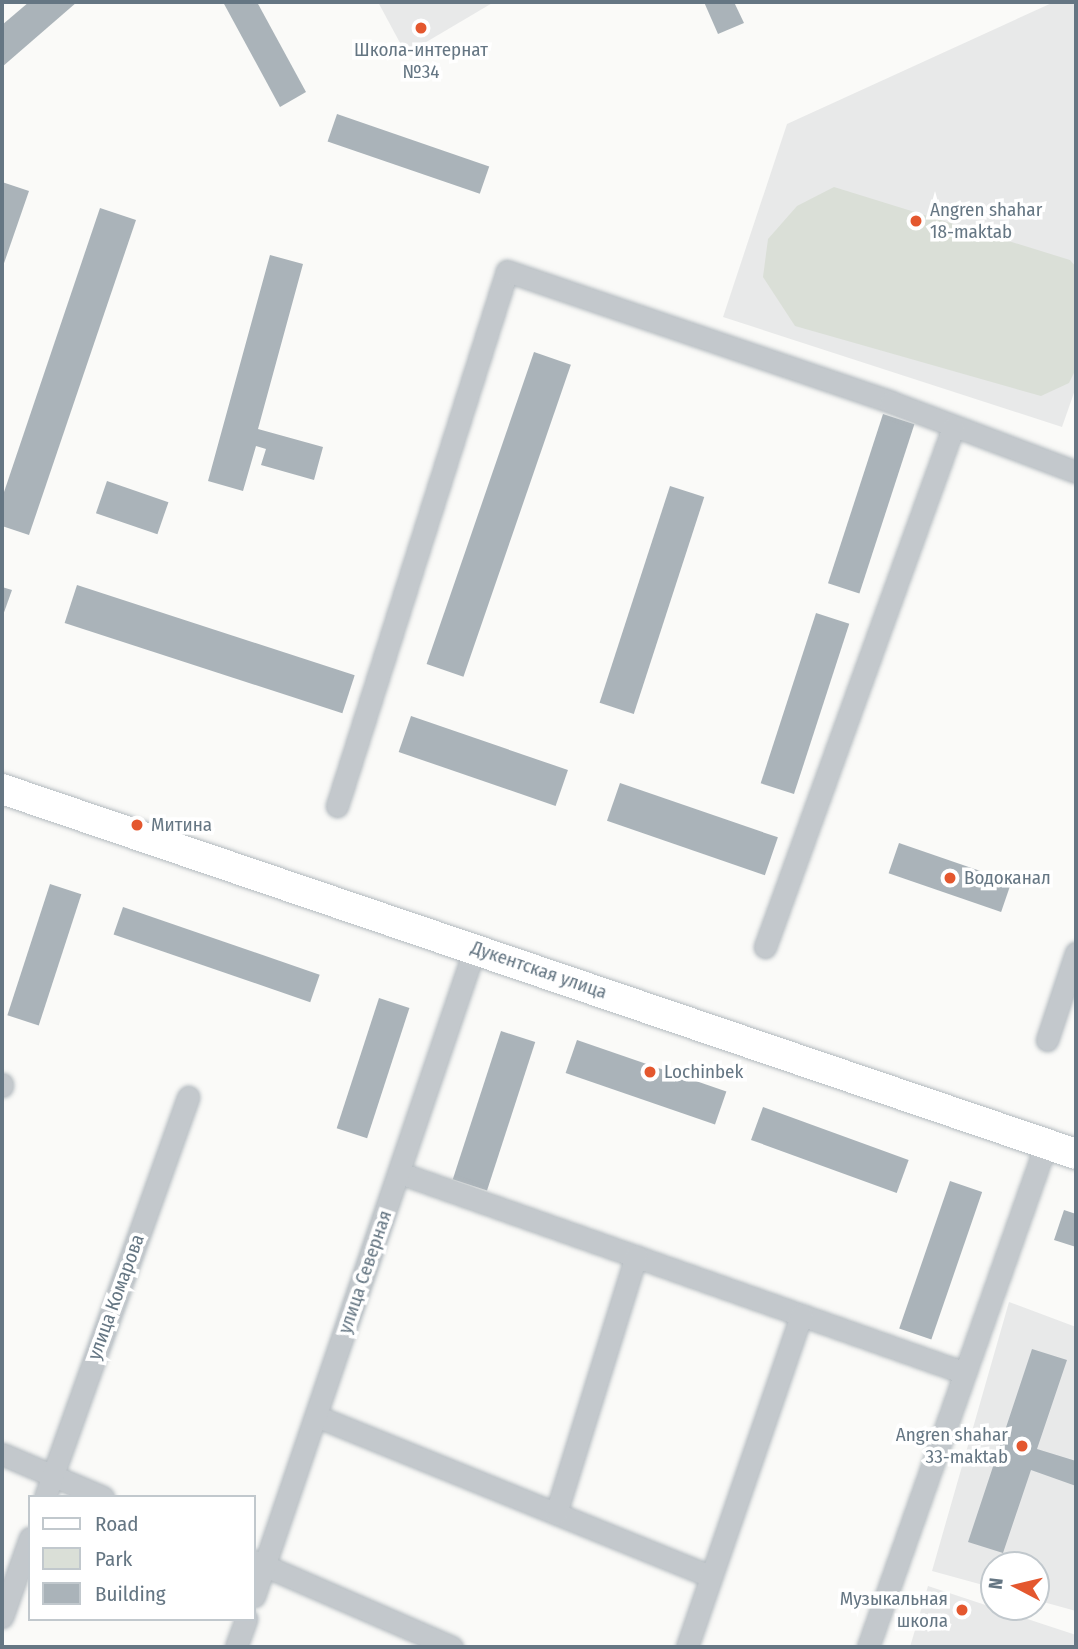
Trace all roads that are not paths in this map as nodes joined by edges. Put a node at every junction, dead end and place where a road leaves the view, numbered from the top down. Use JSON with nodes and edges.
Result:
{"nodes":[{"id":1,"x":953,"y":428,"type":"junction"},
{"id":2,"x":1076,"y":472,"type":"edge"},
{"id":3,"x":2,"y":789,"type":"edge"},
{"id":4,"x":337,"y":806,"type":"dead end"},
{"id":5,"x":765,"y":947,"type":"dead end"},
{"id":6,"x":475,"y":948,"type":"junction"},
{"id":7,"x":1076,"y":953,"type":"edge"},
{"id":8,"x":1047,"y":1040,"type":"dead end"},
{"id":9,"x":188,"y":1097,"type":"dead end"},
{"id":10,"x":1046,"y":1144,"type":"junction"},
{"id":11,"x":1076,"y":1154,"type":"edge"},
{"id":12,"x":400,"y":1172,"type":"junction"},
{"id":13,"x":636,"y":1256,"type":"junction"},
{"id":14,"x":801,"y":1315,"type":"junction"},
{"id":15,"x":965,"y":1373,"type":"junction"},
{"id":16,"x":316,"y":1416,"type":"junction"},
{"id":17,"x":2,"y":1454,"type":"edge"},
{"id":18,"x":52,"y":1475,"type":"junction"},
{"id":19,"x":46,"y":1495,"type":"edge"},
{"id":20,"x":98,"y":1495,"type":"edge"},
{"id":21,"x":556,"y":1513,"type":"junction"},
{"id":22,"x":28,"y":1544,"type":"edge"},
{"id":23,"x":259,"y":1563,"type":"edge"},
{"id":24,"x":711,"y":1576,"type":"junction"},
{"id":25,"x":256,"y":1583,"type":"edge"},
{"id":26,"x":2,"y":1617,"type":"edge"},
{"id":27,"x":245,"y":1621,"type":"edge"},
{"id":28,"x":236,"y":1647,"type":"edge"},
{"id":29,"x":452,"y":1647,"type":"edge"},
{"id":30,"x":687,"y":1647,"type":"edge"},
{"id":31,"x":869,"y":1647,"type":"edge"}],
"edges":[{"from":1,"to":2,"type":"street"},
{"from":1,"to":4,"type":"street"},
{"from":1,"to":5,"type":"street"},
{"from":3,"to":6,"type":"main road","name":"Дукентская улица"},
{"from":6,"to":10,"type":"main road","name":"Дукентская улица"},
{"from":6,"to":12,"type":"street","name":"улица Северная"},
{"from":7,"to":8,"type":"street"},
{"from":9,"to":18,"type":"street","name":"улица Комарова"},
{"from":10,"to":11,"type":"main road","name":"Дукентская улица"},
{"from":10,"to":15,"type":"street"},
{"from":12,"to":13,"type":"street"},
{"from":12,"to":16,"type":"street","name":"улица Северная"},
{"from":13,"to":14,"type":"street"},
{"from":13,"to":21,"type":"street"},
{"from":14,"to":15,"type":"street"},
{"from":14,"to":24,"type":"street"},
{"from":15,"to":31,"type":"street"},
{"from":16,"to":21,"type":"street"},
{"from":16,"to":23,"type":"street","name":"улица Северная"},
{"from":17,"to":18,"type":"street"},
{"from":18,"to":19,"type":"street","name":"улица Комарова"},
{"from":18,"to":20,"type":"street"},
{"from":21,"to":24,"type":"street"},
{"from":22,"to":26,"type":"street"},
{"from":23,"to":25,"type":"street","name":"улица Северная"},
{"from":23,"to":29,"type":"street"},
{"from":24,"to":30,"type":"street"},
{"from":27,"to":28,"type":"street"}]}
